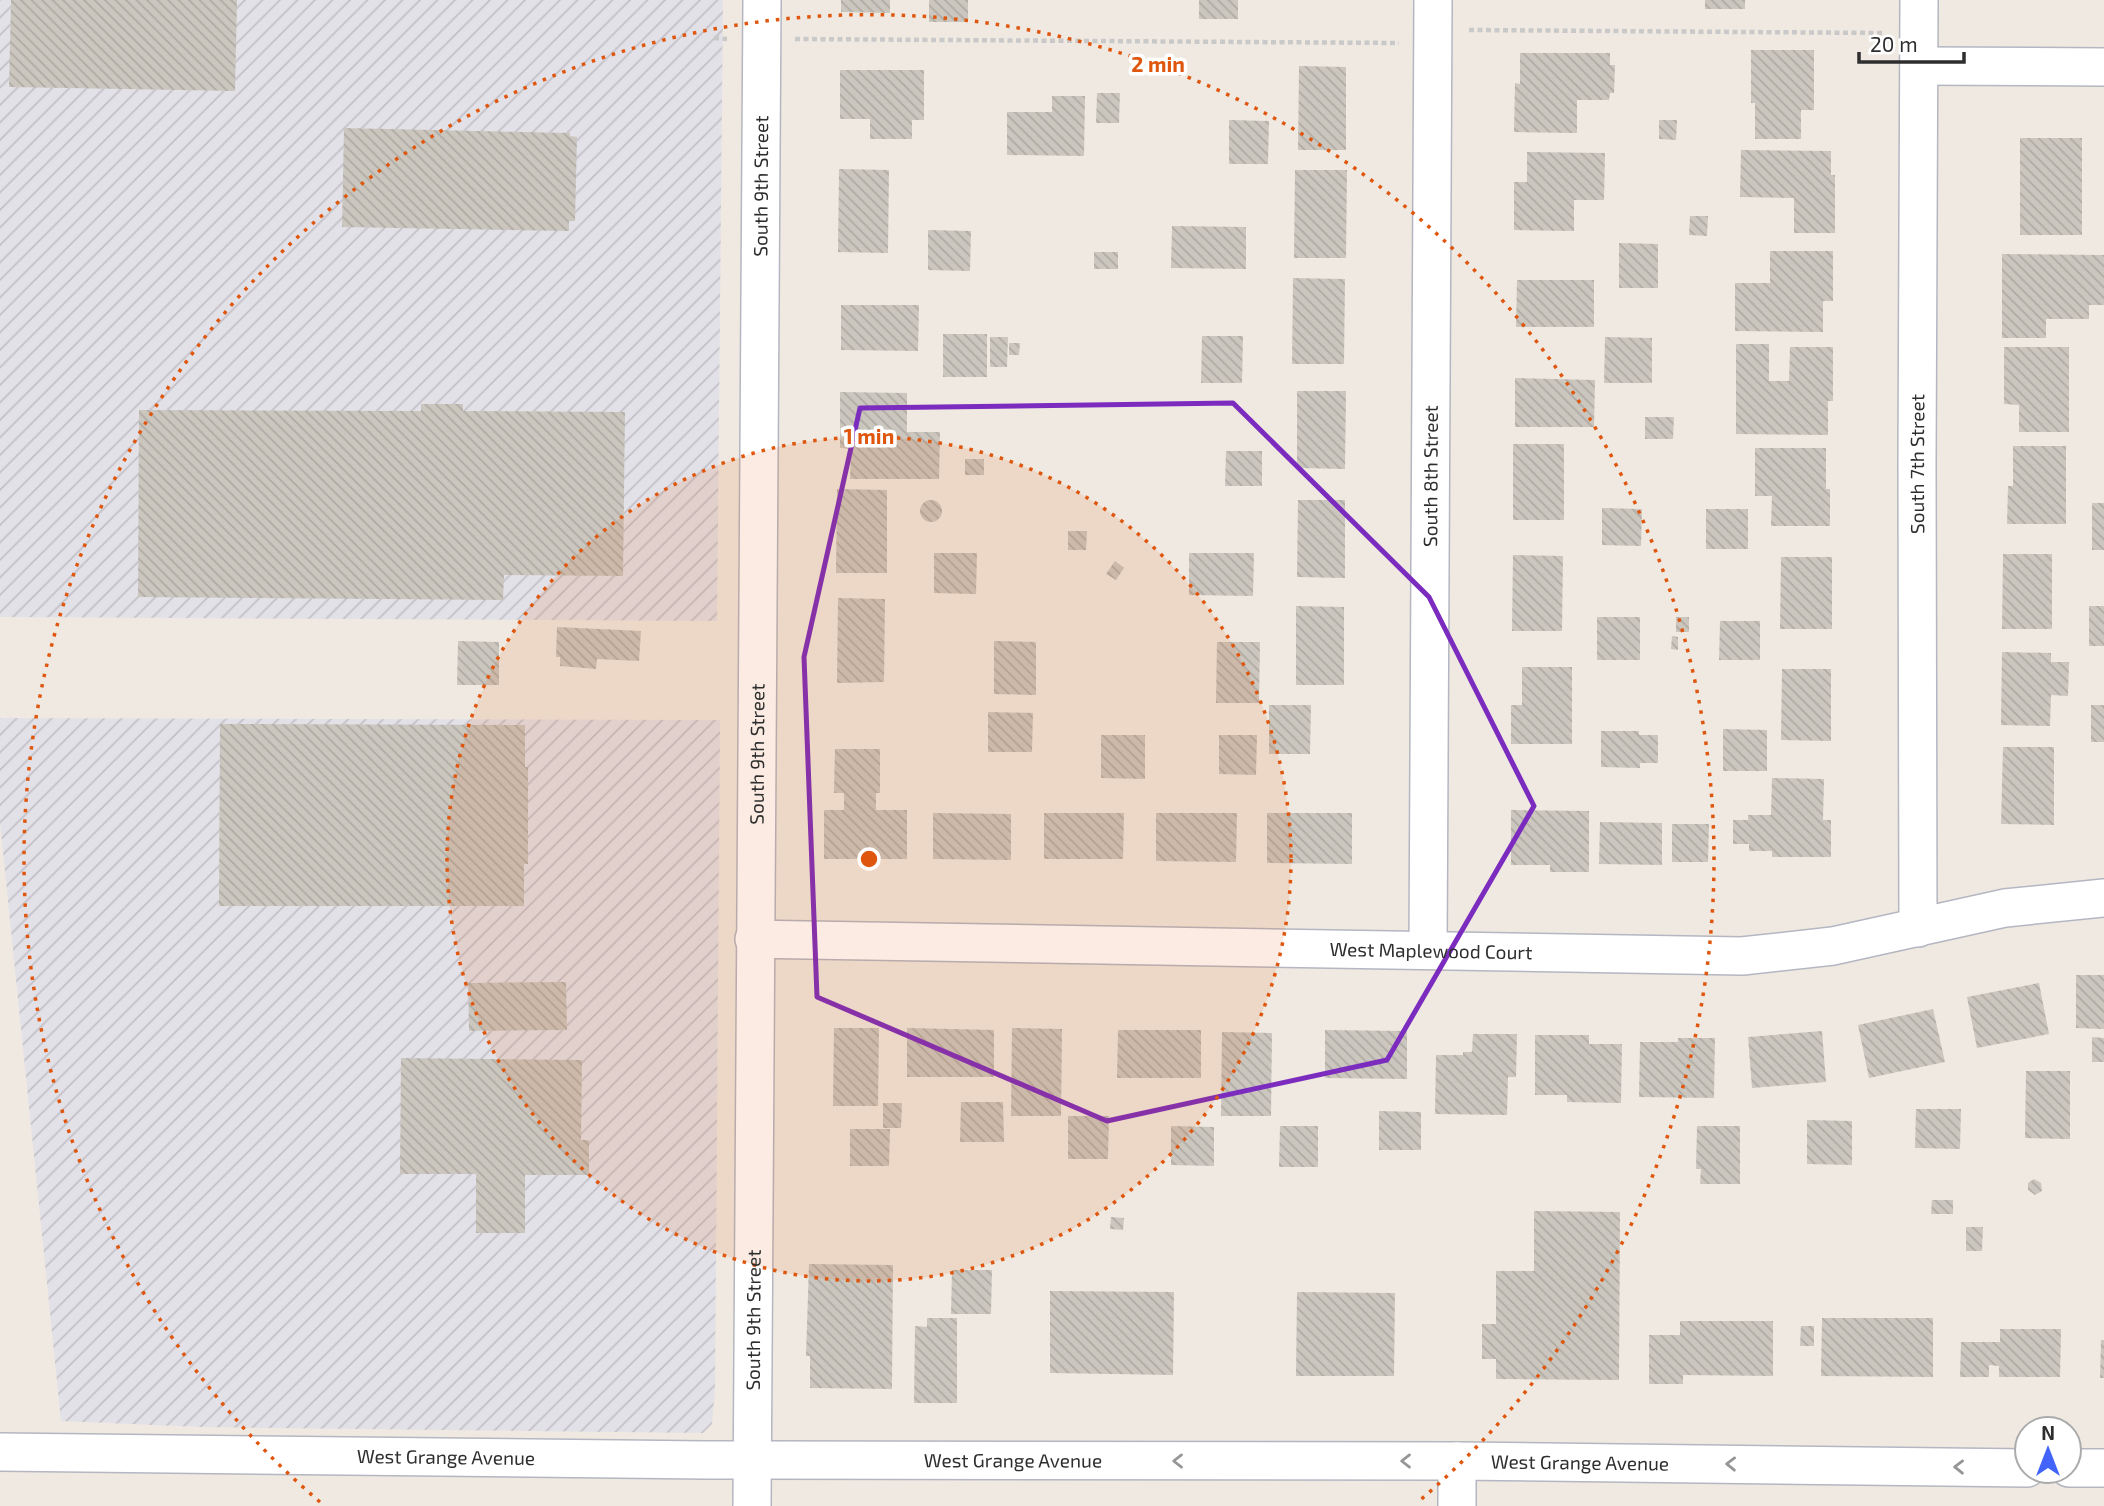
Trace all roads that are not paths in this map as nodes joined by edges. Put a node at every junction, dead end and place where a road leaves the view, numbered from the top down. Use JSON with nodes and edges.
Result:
{"nodes":[{"id":1,"x":762,"y":0,"type":"edge"},
{"id":2,"x":1433,"y":17,"type":"edge"},
{"id":3,"x":1919,"y":33,"type":"edge"},
{"id":4,"x":2104,"y":67,"type":"edge"},
{"id":5,"x":2104,"y":898,"type":"edge"},
{"id":6,"x":1918,"y":928,"type":"junction"},
{"id":7,"x":754,"y":939,"type":"junction"},
{"id":8,"x":1428,"y":950,"type":"junction"},
{"id":9,"x":0,"y":1452,"type":"edge"},
{"id":10,"x":753,"y":1460,"type":"junction"},
{"id":11,"x":1457,"y":1461,"type":"junction"},
{"id":12,"x":2013,"y":1468,"type":"edge"},
{"id":13,"x":2083,"y":1468,"type":"edge"},
{"id":14,"x":2104,"y":1468,"type":"edge"},
{"id":15,"x":752,"y":1506,"type":"edge"},
{"id":16,"x":1457,"y":1506,"type":"edge"}],
"edges":[{"from":1,"to":7,"type":"street","name":"South 9th Street"},
{"from":2,"to":8,"type":"street","name":"South 8th Street"},
{"from":3,"to":4,"type":"street"},
{"from":3,"to":6,"type":"street","name":"South 7th Street"},
{"from":5,"to":6,"type":"street","name":"West Maplewood Court"},
{"from":6,"to":8,"type":"street","name":"West Maplewood Court"},
{"from":7,"to":8,"type":"street","name":"West Maplewood Court"},
{"from":7,"to":10,"type":"street","name":"South 9th Street"},
{"from":9,"to":10,"type":"street","name":"West Grange Avenue"},
{"from":11,"to":10,"type":"street","name":"West Grange Avenue","one_way":true},
{"from":10,"to":15,"type":"street","name":"South 9th Street"},
{"from":12,"to":11,"type":"street","name":"West Grange Avenue","one_way":true},
{"from":11,"to":16,"type":"street"},
{"from":13,"to":14,"type":"street"}]}
